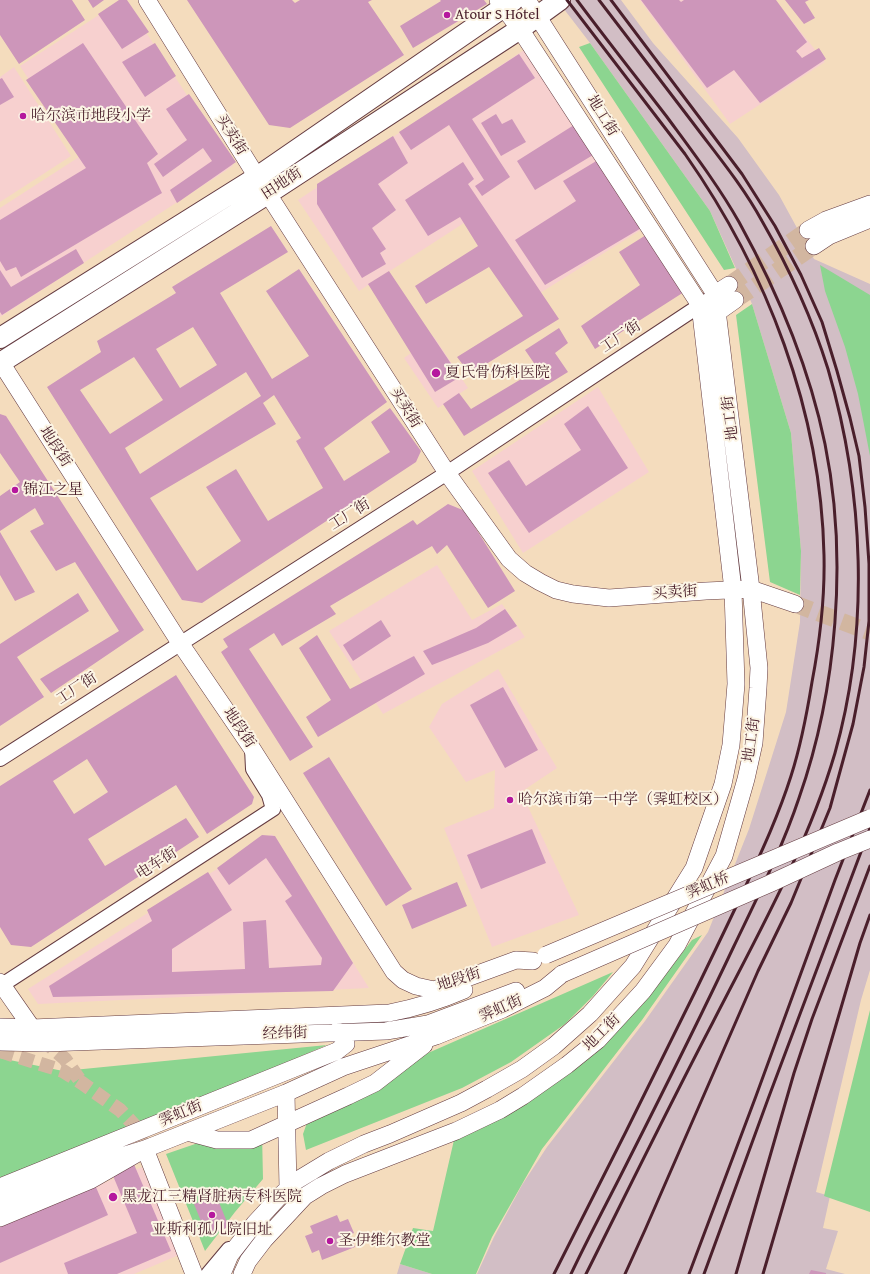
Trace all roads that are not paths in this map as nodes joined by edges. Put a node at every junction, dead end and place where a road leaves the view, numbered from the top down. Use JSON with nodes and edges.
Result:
{"nodes":[{"id":1,"x":147,"y":0,"type":"edge"},
{"id":2,"x":560,"y":0,"type":"edge"},
{"id":3,"x":505,"y":2,"type":"edge"},
{"id":4,"x":533,"y":8,"type":"edge"},
{"id":5,"x":520,"y":29,"type":"junction"},
{"id":6,"x":257,"y":177,"type":"junction"},
{"id":7,"x":269,"y":193,"type":"junction"},
{"id":8,"x":870,"y":204,"type":"edge"},
{"id":9,"x":870,"y":220,"type":"edge"},
{"id":10,"x":726,"y":293,"type":"junction"},
{"id":11,"x":700,"y":304,"type":"junction"},
{"id":12,"x":718,"y":312,"type":"junction"},
{"id":13,"x":0,"y":338,"type":"edge"},
{"id":14,"x":0,"y":362,"type":"edge"},
{"id":15,"x":447,"y":473,"type":"junction"},
{"id":16,"x":752,"y":589,"type":"junction"},
{"id":17,"x":733,"y":590,"type":"junction"},
{"id":18,"x":795,"y":604,"type":"tunnel mouth"},
{"id":19,"x":180,"y":643,"type":"junction"},
{"id":20,"x":251,"y":747,"type":"junction"},
{"id":21,"x":0,"y":759,"type":"edge"},
{"id":22,"x":870,"y":818,"type":"edge"},
{"id":23,"x":870,"y":839,"type":"edge"},
{"id":24,"x":540,"y":958,"type":"junction"},
{"id":25,"x":562,"y":974,"type":"junction"},
{"id":26,"x":1,"y":983,"type":"edge"},
{"id":27,"x":442,"y":1000,"type":"joint"},
{"id":28,"x":32,"y":1028,"type":"junction"},
{"id":29,"x":337,"y":1032,"type":"junction"},
{"id":30,"x":3,"y":1035,"type":"edge"},
{"id":31,"x":436,"y":1036,"type":"junction"},
{"id":32,"x":286,"y":1093,"type":"junction"},
{"id":33,"x":286,"y":1124,"type":"junction"},
{"id":34,"x":187,"y":1132,"type":"junction"},
{"id":35,"x":145,"y":1149,"type":"junction"},
{"id":36,"x":0,"y":1187,"type":"edge"},
{"id":37,"x":288,"y":1188,"type":"junction"},
{"id":38,"x":0,"y":1201,"type":"edge"},
{"id":39,"x":266,"y":1211,"type":"junction"},
{"id":40,"x":0,"y":1218,"type":"edge"},
{"id":41,"x":194,"y":1274,"type":"edge"},
{"id":42,"x":208,"y":1274,"type":"edge"},
{"id":43,"x":222,"y":1274,"type":"edge"},
{"id":44,"x":242,"y":1274,"type":"edge"}],
"edges":[{"from":1,"to":6,"type":"main road","name":"买卖街"},
{"from":2,"to":4,"type":"highway","name":"田地街"},
{"from":3,"to":5,"type":"main road","name":"地工街"},
{"from":3,"to":6,"type":"highway","name":"田地街"},
{"from":4,"to":5,"type":"highway","name":"田地街"},
{"from":4,"to":10,"type":"main road","name":"地工街"},
{"from":5,"to":7,"type":"highway","name":"田地街"},
{"from":5,"to":11,"type":"main road","name":"地工街"},
{"from":6,"to":7,"type":"main road","name":"买卖街"},
{"from":6,"to":13,"type":"highway","name":"田地街"},
{"from":7,"to":14,"type":"highway","name":"田地街"},
{"from":7,"to":15,"type":"main road","name":"买卖街"},
{"from":8,"to":9,"type":"main road"},
{"from":10,"to":11,"type":"street","name":"工厂街"},
{"from":10,"to":12,"type":"main road","name":"地工街"},
{"from":11,"to":12,"type":"main road"},
{"from":11,"to":15,"type":"street","name":"工厂街"},
{"from":11,"to":17,"type":"main road","name":"地工街"},
{"from":12,"to":16,"type":"main road","name":"地工街"},
{"from":14,"to":19,"type":"main road","name":"地段街"},
{"from":15,"to":17,"type":"main road","name":"买卖街"},
{"from":15,"to":19,"type":"street","name":"工厂街"},
{"from":16,"to":17,"type":"main road","name":"买卖街"},
{"from":16,"to":18,"type":"main road","name":"买卖街"},
{"from":16,"to":44,"type":"main road","name":"地工街"},
{"from":17,"to":37,"type":"main road","name":"地工街"},
{"from":19,"to":20,"type":"main road","name":"地段街"},
{"from":19,"to":21,"type":"street","name":"工厂街"},
{"from":20,"to":24,"type":"main road","name":"地段街"},
{"from":20,"to":26,"type":"street","name":"电车街"},
{"from":22,"to":24,"type":"main road","name":"霁虹桥","bridge":true},
{"from":23,"to":25,"type":"main road","name":"霁虹桥","bridge":true},
{"from":24,"to":27,"type":"main road","name":"霁虹街"},
{"from":25,"to":29,"type":"main road","name":"经纬街"},
{"from":25,"to":31,"type":"main road","name":"霁虹街"},
{"from":26,"to":28,"type":"main road"},
{"from":27,"to":28,"type":"main road","name":"经纬街"},
{"from":28,"to":30,"type":"main road","name":"经纬街"},
{"from":29,"to":30,"type":"main road","name":"经纬街"},
{"from":29,"to":36,"type":"main road","name":"霁虹街"},
{"from":31,"to":32,"type":"main road","name":"霁虹街"},
{"from":31,"to":33,"type":"main road","name":"霁虹街"},
{"from":32,"to":33,"type":"main road"},
{"from":32,"to":34,"type":"main road","name":"霁虹街"},
{"from":33,"to":34,"type":"main road","name":"霁虹街"},
{"from":33,"to":37,"type":"main road"},
{"from":34,"to":35,"type":"main road","name":"霁虹街"},
{"from":35,"to":38,"type":"main road","name":"霁虹街"},
{"from":35,"to":40,"type":"main road","name":"霁虹街"},
{"from":35,"to":41,"type":"main road"},
{"from":37,"to":39,"type":"main road","name":"地工街"},
{"from":39,"to":42,"type":"street"},
{"from":39,"to":43,"type":"main road","name":"地工街"}]}
